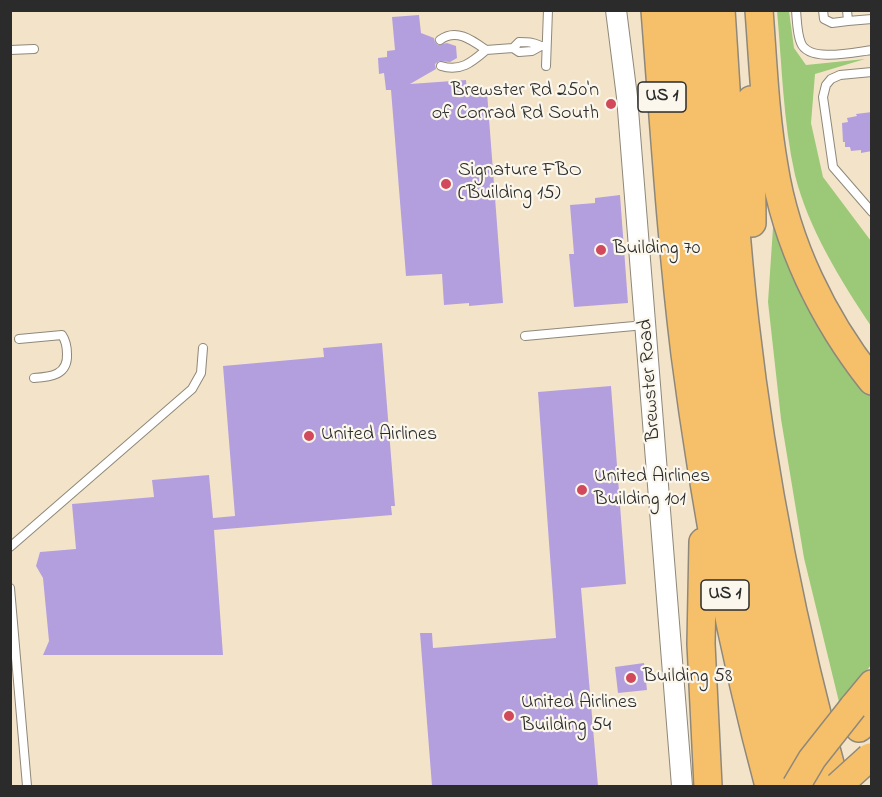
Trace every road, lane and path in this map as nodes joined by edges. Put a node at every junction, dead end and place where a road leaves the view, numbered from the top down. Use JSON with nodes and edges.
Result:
{"nodes":[{"id":1,"x":548,"y":10,"type":"edge"},
{"id":2,"x":616,"y":10,"type":"edge"},
{"id":3,"x":639,"y":10,"type":"edge"},
{"id":4,"x":655,"y":10,"type":"edge"},
{"id":5,"x":675,"y":10,"type":"edge"},
{"id":6,"x":698,"y":10,"type":"edge"},
{"id":7,"x":721,"y":10,"type":"edge"},
{"id":8,"x":750,"y":10,"type":"edge"},
{"id":9,"x":759,"y":10,"type":"edge"},
{"id":10,"x":796,"y":10,"type":"edge"},
{"id":11,"x":823,"y":10,"type":"edge"},
{"id":12,"x":847,"y":10,"type":"edge"},
{"id":13,"x":872,"y":19,"type":"edge"},
{"id":14,"x":849,"y":21,"type":"junction"},
{"id":15,"x":440,"y":40,"type":"dead end"},
{"id":16,"x":543,"y":46,"type":"junction"},
{"id":17,"x":34,"y":49,"type":"dead end"},
{"id":18,"x":10,"y":50,"type":"edge"},
{"id":19,"x":486,"y":50,"type":"junction"},
{"id":20,"x":872,"y":50,"type":"edge"},
{"id":21,"x":441,"y":66,"type":"dead end"},
{"id":22,"x":546,"y":66,"type":"dead end"},
{"id":23,"x":872,"y":72,"type":"edge"},
{"id":24,"x":669,"y":183,"type":"junction"},
{"id":25,"x":872,"y":212,"type":"edge"},
{"id":26,"x":786,"y":218,"type":"junction"},
{"id":27,"x":647,"y":325,"type":"junction"},
{"id":28,"x":525,"y":336,"type":"dead end"},
{"id":29,"x":19,"y":339,"type":"dead end"},
{"id":30,"x":203,"y":348,"type":"dead end"},
{"id":31,"x":872,"y":350,"type":"edge"},
{"id":32,"x":34,"y":378,"type":"dead end"},
{"id":33,"x":872,"y":381,"type":"edge"},
{"id":34,"x":692,"y":400,"type":"junction"},
{"id":35,"x":755,"y":401,"type":"junction"},
{"id":36,"x":10,"y":547,"type":"edge"},
{"id":37,"x":10,"y":588,"type":"edge"},
{"id":38,"x":805,"y":670,"type":"junction"},
{"id":39,"x":872,"y":684,"type":"edge"},
{"id":40,"x":861,"y":717,"type":"edge"},
{"id":41,"x":780,"y":746,"type":"junction"},
{"id":42,"x":871,"y":756,"type":"edge"},
{"id":43,"x":27,"y":786,"type":"edge"},
{"id":44,"x":682,"y":786,"type":"edge"},
{"id":45,"x":708,"y":786,"type":"edge"},
{"id":46,"x":769,"y":786,"type":"edge"},
{"id":47,"x":784,"y":786,"type":"edge"},
{"id":48,"x":791,"y":786,"type":"edge"},
{"id":49,"x":796,"y":786,"type":"edge"},
{"id":50,"x":814,"y":786,"type":"edge"},
{"id":51,"x":837,"y":786,"type":"edge"},
{"id":52,"x":851,"y":786,"type":"edge"}],
"edges":[{"from":1,"to":16,"type":"lane"},
{"from":2,"to":27,"type":"street","name":"Brewster Road"},
{"from":3,"to":24,"type":"highway"},
{"from":4,"to":24,"type":"highway","number":"US 1"},
{"from":5,"to":41,"type":"highway"},
{"from":6,"to":50,"type":"highway"},
{"from":7,"to":35,"type":"highway"},
{"from":8,"to":35,"type":"highway"},
{"from":9,"to":26,"type":"highway"},
{"from":10,"to":20,"type":"lane"},
{"from":11,"to":14,"type":"lane"},
{"from":12,"to":14,"type":"lane"},
{"from":13,"to":14,"type":"lane"},
{"from":15,"to":19,"type":"lane"},
{"from":16,"to":19,"type":"lane"},
{"from":16,"to":22,"type":"lane"},
{"from":17,"to":18,"type":"lane"},
{"from":19,"to":21,"type":"lane"},
{"from":23,"to":25,"type":"lane"},
{"from":24,"to":34,"type":"highway","number":"US 1"},
{"from":26,"to":31,"type":"highway"},
{"from":26,"to":33,"type":"highway"},
{"from":27,"to":28,"type":"lane"},
{"from":27,"to":44,"type":"street","name":"Brewster Road"},
{"from":29,"to":32,"type":"lane"},
{"from":30,"to":36,"type":"lane"},
{"from":34,"to":45,"type":"highway"},
{"from":34,"to":46,"type":"highway","number":"US 1"},
{"from":35,"to":38,"type":"highway"},
{"from":37,"to":43,"type":"lane"},
{"from":38,"to":51,"type":"highway"},
{"from":38,"to":52,"type":"highway"},
{"from":39,"to":40,"type":"highway"},
{"from":40,"to":49,"type":"highway","bridge":true},
{"from":40,"to":50,"type":"highway"},
{"from":41,"to":47,"type":"highway"},
{"from":41,"to":48,"type":"highway"},
{"from":42,"to":51,"type":"highway","bridge":true}]}
